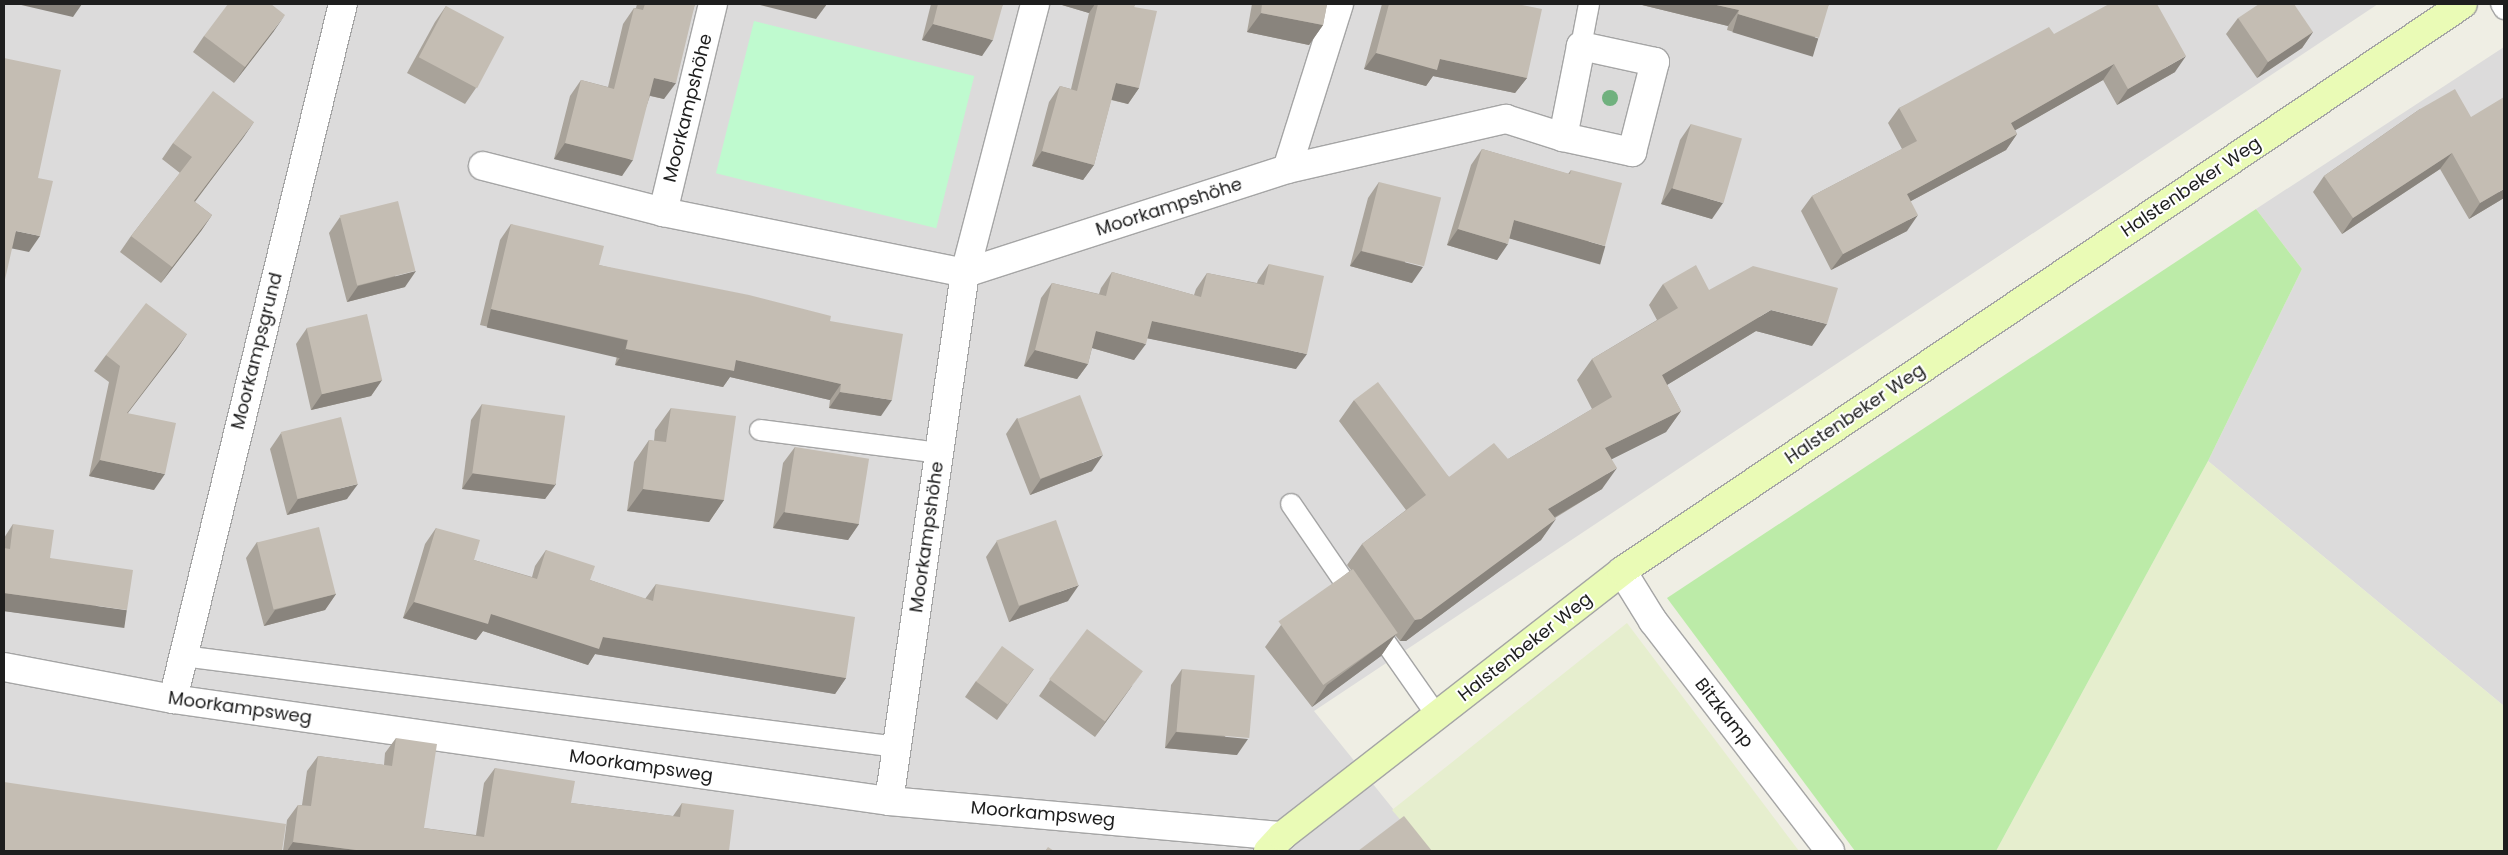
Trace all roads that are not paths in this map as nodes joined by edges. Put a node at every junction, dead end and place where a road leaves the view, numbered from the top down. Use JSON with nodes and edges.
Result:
{"nodes":[{"id":1,"x":343,"y":4,"type":"edge"},
{"id":2,"x":713,"y":4,"type":"edge"},
{"id":3,"x":1035,"y":4,"type":"edge"},
{"id":4,"x":1339,"y":4,"type":"edge"},
{"id":5,"x":1589,"y":4,"type":"edge"},
{"id":6,"x":2463,"y":4,"type":"edge"},
{"id":7,"x":2501,"y":4,"type":"edge"},
{"id":8,"x":2504,"y":9,"type":"edge"},
{"id":9,"x":1581,"y":46,"type":"junction"},
{"id":10,"x":1563,"y":137,"type":"junction"},
{"id":11,"x":483,"y":166,"type":"dead end"},
{"id":12,"x":1288,"y":169,"type":"junction"},
{"id":13,"x":663,"y":212,"type":"junction"},
{"id":14,"x":965,"y":273,"type":"junction"},
{"id":15,"x":760,"y":430,"type":"dead end"},
{"id":16,"x":939,"y":453,"type":"junction"},
{"id":17,"x":1291,"y":504,"type":"dead end"},
{"id":18,"x":1622,"y":571,"type":"junction"},
{"id":19,"x":183,"y":656,"type":"junction"},
{"id":20,"x":4,"y":666,"type":"edge"},
{"id":21,"x":173,"y":699,"type":"junction"},
{"id":22,"x":1437,"y":716,"type":"junction"},
{"id":23,"x":896,"y":747,"type":"junction"},
{"id":24,"x":889,"y":800,"type":"junction"},
{"id":25,"x":1275,"y":844,"type":"edge"},
{"id":26,"x":1830,"y":851,"type":"edge"}],
"edges":[{"from":1,"to":19,"type":"street","name":"Moorkampsgrund"},
{"from":2,"to":13,"type":"street","name":"Moorkampshöhe"},
{"from":3,"to":14,"type":"street","name":"Moorkampshöhe"},
{"from":4,"to":12,"type":"street"},
{"from":5,"to":9,"type":"lane"},
{"from":6,"to":18,"type":"main road","name":"Halstenbeker Weg"},
{"from":7,"to":8,"type":"lane"},
{"from":9,"to":10,"type":"street"},
{"from":9,"to":10,"type":"street","name":"Moorkampshöhe"},
{"from":10,"to":12,"type":"street","name":"Moorkampshöhe"},
{"from":11,"to":13,"type":"street","name":"Moorkampshöhe"},
{"from":12,"to":14,"type":"street","name":"Moorkampshöhe"},
{"from":13,"to":14,"type":"street","name":"Moorkampshöhe"},
{"from":14,"to":16,"type":"street","name":"Moorkampshöhe"},
{"from":15,"to":16,"type":"lane"},
{"from":16,"to":23,"type":"street","name":"Moorkampshöhe"},
{"from":17,"to":22,"type":"lane"},
{"from":18,"to":22,"type":"main road","name":"Halstenbeker Weg"},
{"from":18,"to":26,"type":"street","name":"Bitzkamp"},
{"from":19,"to":21,"type":"street","name":"Moorkampsgrund"},
{"from":19,"to":23,"type":"lane"},
{"from":20,"to":21,"type":"street","name":"Moorkampsweg"},
{"from":21,"to":24,"type":"street","name":"Moorkampsweg"},
{"from":22,"to":25,"type":"main road","name":"Halstenbeker Weg"},
{"from":23,"to":24,"type":"street","name":"Moorkampshöhe"},
{"from":24,"to":25,"type":"street","name":"Moorkampsweg"}]}
